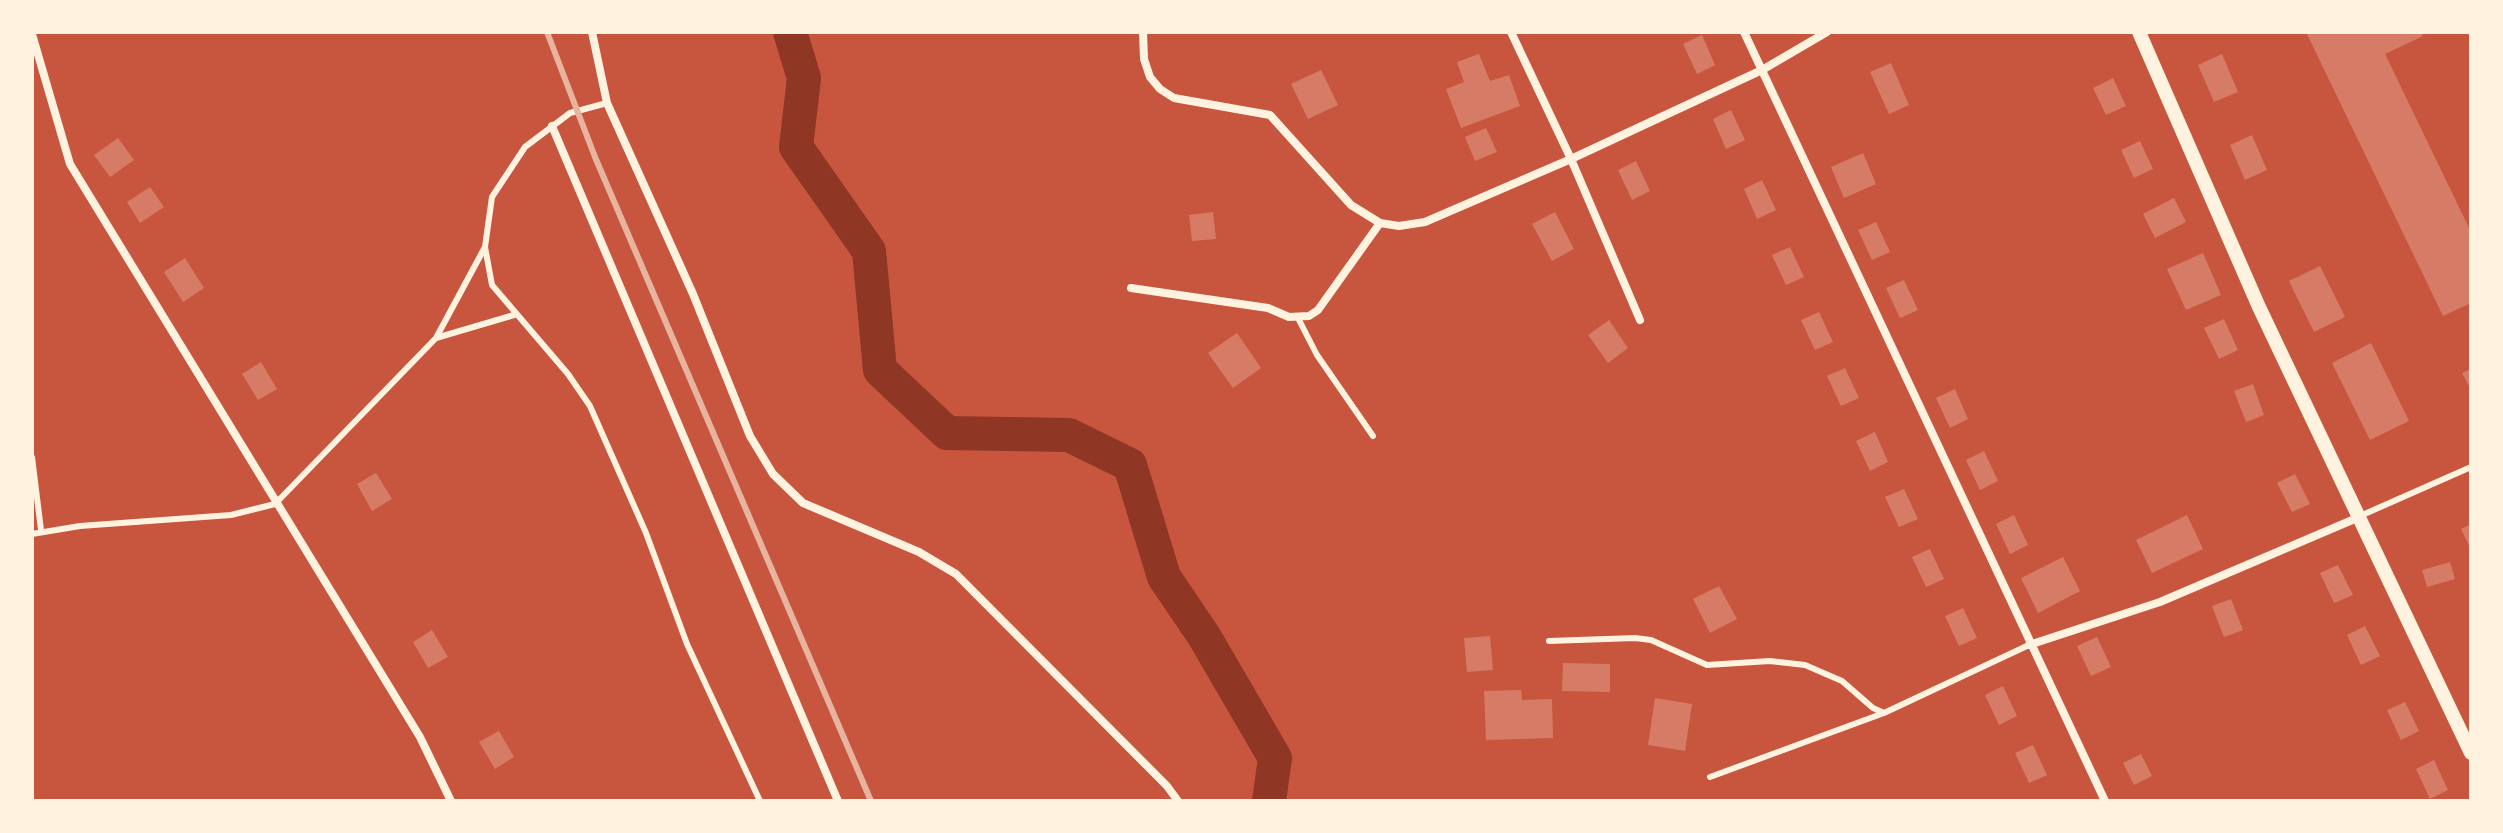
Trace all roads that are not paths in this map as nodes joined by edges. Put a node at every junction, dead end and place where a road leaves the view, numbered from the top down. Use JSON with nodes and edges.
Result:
{"nodes":[{"id":1,"x":592,"y":32,"type":"edge"},
{"id":2,"x":1143,"y":32,"type":"edge"},
{"id":3,"x":1511,"y":32,"type":"edge"},
{"id":4,"x":1744,"y":32,"type":"edge"},
{"id":5,"x":1827,"y":32,"type":"edge"},
{"id":6,"x":2139,"y":32,"type":"edge"},
{"id":7,"x":32,"y":34,"type":"edge"},
{"id":8,"x":1762,"y":70,"type":"junction"},
{"id":9,"x":607,"y":103,"type":"junction"},
{"id":10,"x":552,"y":126,"type":"junction"},
{"id":11,"x":1571,"y":159,"type":"junction"},
{"id":12,"x":1380,"y":223,"type":"junction"},
{"id":13,"x":485,"y":247,"type":"junction"},
{"id":14,"x":1131,"y":288,"type":"dead end"},
{"id":15,"x":514,"y":315,"type":"junction"},
{"id":16,"x":1298,"y":318,"type":"junction"},
{"id":17,"x":1640,"y":320,"type":"dead end"},
{"id":18,"x":436,"y":338,"type":"junction"},
{"id":19,"x":1373,"y":436,"type":"dead end"},
{"id":20,"x":32,"y":457,"type":"edge"},
{"id":21,"x":2471,"y":467,"type":"edge"},
{"id":22,"x":275,"y":504,"type":"junction"},
{"id":23,"x":2357,"y":518,"type":"junction"},
{"id":24,"x":41,"y":530,"type":"junction"},
{"id":25,"x":32,"y":534,"type":"edge"},
{"id":26,"x":1549,"y":641,"type":"dead end"},
{"id":27,"x":2029,"y":645,"type":"junction"},
{"id":28,"x":1884,"y":713,"type":"junction"},
{"id":29,"x":2471,"y":753,"type":"edge"},
{"id":30,"x":1710,"y":777,"type":"dead end"},
{"id":31,"x":451,"y":801,"type":"edge"},
{"id":32,"x":760,"y":801,"type":"edge"},
{"id":33,"x":838,"y":801,"type":"edge"},
{"id":34,"x":1178,"y":801,"type":"edge"},
{"id":35,"x":2105,"y":801,"type":"edge"}],
"edges":[{"from":1,"to":9,"type":"street"},
{"from":2,"to":12,"type":"street"},
{"from":3,"to":11,"type":"street"},
{"from":4,"to":8,"type":"street"},
{"from":5,"to":8,"type":"street"},
{"from":6,"to":23,"type":"street"},
{"from":7,"to":22,"type":"street"},
{"from":8,"to":11,"type":"street"},
{"from":8,"to":27,"type":"street"},
{"from":9,"to":10,"type":"lane"},
{"from":9,"to":34,"type":"street"},
{"from":10,"to":13,"type":"lane"},
{"from":10,"to":33,"type":"street"},
{"from":11,"to":12,"type":"street"},
{"from":11,"to":17,"type":"street"},
{"from":12,"to":16,"type":"street"},
{"from":13,"to":15,"type":"lane"},
{"from":13,"to":18,"type":"lane"},
{"from":14,"to":16,"type":"street"},
{"from":15,"to":18,"type":"lane"},
{"from":15,"to":32,"type":"lane"},
{"from":16,"to":19,"type":"lane"},
{"from":18,"to":22,"type":"lane"},
{"from":20,"to":24,"type":"lane"},
{"from":21,"to":23,"type":"lane"},
{"from":22,"to":24,"type":"lane"},
{"from":22,"to":31,"type":"street"},
{"from":23,"to":27,"type":"street"},
{"from":23,"to":29,"type":"street"},
{"from":24,"to":25,"type":"lane"},
{"from":26,"to":28,"type":"lane"},
{"from":27,"to":28,"type":"lane"},
{"from":27,"to":35,"type":"street"},
{"from":28,"to":30,"type":"lane"}]}
